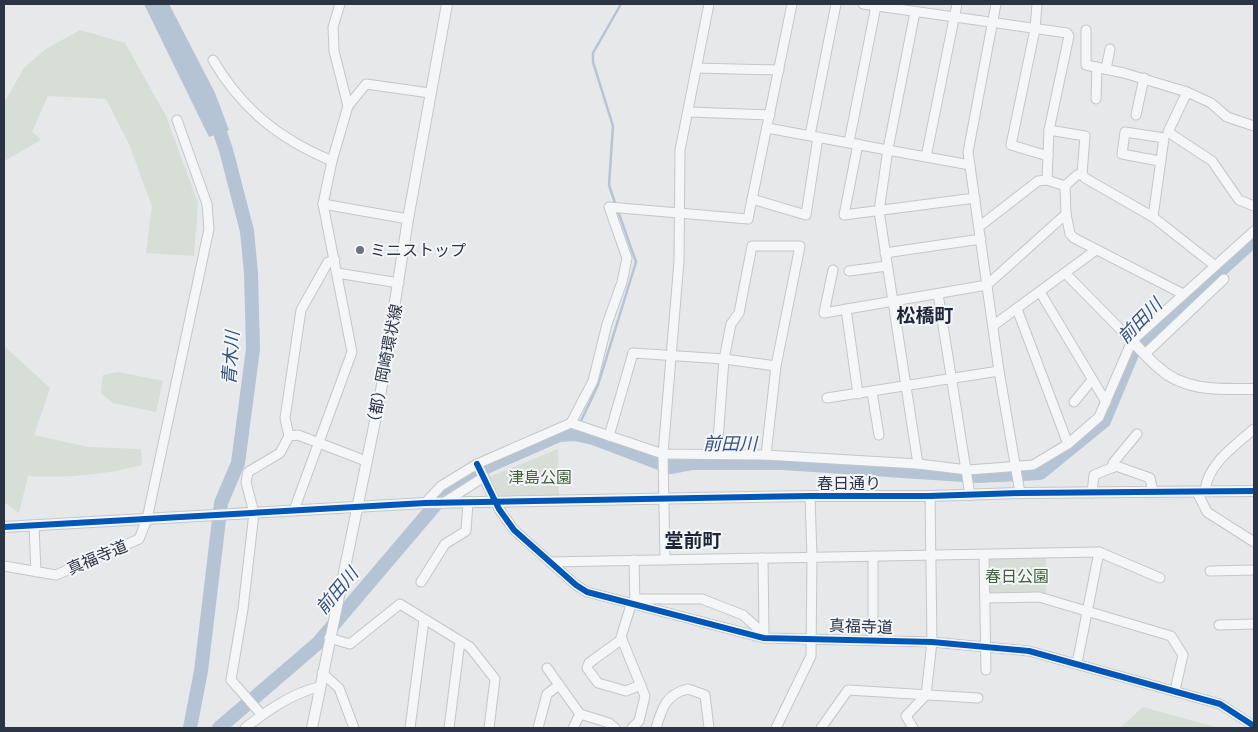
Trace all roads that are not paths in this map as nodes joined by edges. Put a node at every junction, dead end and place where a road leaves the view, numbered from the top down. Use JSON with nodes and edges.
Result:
{"nodes":[{"id":1,"x":340,"y":4,"type":"edge"},
{"id":2,"x":447,"y":4,"type":"edge"},
{"id":3,"x":709,"y":4,"type":"edge"},
{"id":4,"x":792,"y":4,"type":"edge"},
{"id":5,"x":836,"y":4,"type":"edge"},
{"id":6,"x":863,"y":4,"type":"edge"},
{"id":7,"x":957,"y":4,"type":"edge"},
{"id":8,"x":996,"y":4,"type":"edge"},
{"id":9,"x":1038,"y":4,"type":"edge"},
{"id":10,"x":876,"y":6,"type":"junction"},
{"id":11,"x":915,"y":12,"type":"junction"},
{"id":12,"x":955,"y":17,"type":"junction"},
{"id":13,"x":993,"y":23,"type":"junction"},
{"id":14,"x":1035,"y":29,"type":"junction"},
{"id":15,"x":1086,"y":30,"type":"dead end"},
{"id":16,"x":1110,"y":49,"type":"dead end"},
{"id":17,"x":212,"y":60,"type":"dead end"},
{"id":18,"x":697,"y":68,"type":"junction"},
{"id":19,"x":1102,"y":68,"type":"junction"},
{"id":20,"x":779,"y":70,"type":"junction"},
{"id":21,"x":1144,"y":78,"type":"junction"},
{"id":22,"x":1187,"y":92,"type":"junction"},
{"id":23,"x":430,"y":93,"type":"junction"},
{"id":24,"x":1096,"y":99,"type":"dead end"},
{"id":25,"x":348,"y":106,"type":"junction"},
{"id":26,"x":689,"y":112,"type":"junction"},
{"id":27,"x":770,"y":115,"type":"junction"},
{"id":28,"x":1136,"y":115,"type":"dead end"},
{"id":29,"x":177,"y":120,"type":"dead end"},
{"id":30,"x":1254,"y":126,"type":"edge"},
{"id":31,"x":767,"y":128,"type":"junction"},
{"id":32,"x":1049,"y":130,"type":"junction"},
{"id":33,"x":814,"y":136,"type":"junction"},
{"id":34,"x":849,"y":142,"type":"junction"},
{"id":35,"x":858,"y":144,"type":"junction"},
{"id":36,"x":888,"y":149,"type":"junction"},
{"id":37,"x":1048,"y":156,"type":"junction"},
{"id":38,"x":926,"y":157,"type":"junction"},
{"id":39,"x":1159,"y":160,"type":"junction"},
{"id":40,"x":332,"y":161,"type":"junction"},
{"id":41,"x":970,"y":165,"type":"junction"},
{"id":42,"x":1082,"y":174,"type":"junction"},
{"id":43,"x":1047,"y":180,"type":"junction"},
{"id":44,"x":1065,"y":186,"type":"junction"},
{"id":45,"x":975,"y":198,"type":"junction"},
{"id":46,"x":752,"y":199,"type":"junction"},
{"id":47,"x":323,"y":204,"type":"junction"},
{"id":48,"x":1254,"y":206,"type":"edge"},
{"id":49,"x":879,"y":211,"type":"junction"},
{"id":50,"x":681,"y":212,"type":"junction"},
{"id":51,"x":1066,"y":214,"type":"junction"},
{"id":52,"x":1153,"y":217,"type":"junction"},
{"id":53,"x":408,"y":219,"type":"junction"},
{"id":54,"x":980,"y":226,"type":"junction"},
{"id":55,"x":1254,"y":231,"type":"edge"},
{"id":56,"x":981,"y":239,"type":"junction"},
{"id":57,"x":1096,"y":250,"type":"junction"},
{"id":58,"x":885,"y":253,"type":"junction"},
{"id":59,"x":335,"y":260,"type":"junction"},
{"id":60,"x":1214,"y":265,"type":"junction"},
{"id":61,"x":887,"y":266,"type":"junction"},
{"id":62,"x":833,"y":270,"type":"dead end"},
{"id":63,"x":849,"y":271,"type":"dead end"},
{"id":64,"x":337,"y":273,"type":"junction"},
{"id":65,"x":1065,"y":273,"type":"junction"},
{"id":66,"x":1224,"y":279,"type":"dead end"},
{"id":67,"x":399,"y":283,"type":"junction"},
{"id":68,"x":987,"y":285,"type":"junction"},
{"id":69,"x":1040,"y":292,"type":"junction"},
{"id":70,"x":938,"y":294,"type":"junction"},
{"id":71,"x":1183,"y":294,"type":"junction"},
{"id":72,"x":892,"y":302,"type":"junction"},
{"id":73,"x":846,"y":309,"type":"junction"},
{"id":74,"x":1017,"y":309,"type":"junction"},
{"id":75,"x":994,"y":325,"type":"junction"},
{"id":76,"x":1132,"y":341,"type":"junction"},
{"id":77,"x":1143,"y":352,"type":"junction"},
{"id":78,"x":673,"y":355,"type":"junction"},
{"id":79,"x":724,"y":358,"type":"junction"},
{"id":80,"x":776,"y":366,"type":"junction"},
{"id":81,"x":999,"y":372,"type":"junction"},
{"id":82,"x":953,"y":379,"type":"junction"},
{"id":83,"x":1092,"y":380,"type":"junction"},
{"id":84,"x":906,"y":387,"type":"junction"},
{"id":85,"x":1254,"y":389,"type":"edge"},
{"id":86,"x":872,"y":392,"type":"junction"},
{"id":87,"x":858,"y":394,"type":"junction"},
{"id":88,"x":827,"y":398,"type":"dead end"},
{"id":89,"x":1074,"y":402,"type":"dead end"},
{"id":90,"x":1106,"y":402,"type":"junction"},
{"id":91,"x":571,"y":423,"type":"junction"},
{"id":92,"x":1254,"y":430,"type":"edge"},
{"id":93,"x":1137,"y":434,"type":"dead end"},
{"id":94,"x":879,"y":435,"type":"dead end"},
{"id":95,"x":289,"y":436,"type":"junction"},
{"id":96,"x":609,"y":436,"type":"junction"},
{"id":97,"x":319,"y":441,"type":"junction"},
{"id":98,"x":1068,"y":444,"type":"junction"},
{"id":99,"x":663,"y":454,"type":"junction"},
{"id":100,"x":717,"y":454,"type":"junction"},
{"id":101,"x":766,"y":455,"type":"junction"},
{"id":102,"x":366,"y":461,"type":"junction"},
{"id":103,"x":477,"y":464,"type":"junction"},
{"id":104,"x":918,"y":464,"type":"junction"},
{"id":105,"x":1016,"y":468,"type":"junction"},
{"id":106,"x":1112,"y":468,"type":"junction"},
{"id":107,"x":968,"y":470,"type":"junction"},
{"id":108,"x":484,"y":477,"type":"junction"},
{"id":109,"x":970,"y":490,"type":"junction"},
{"id":110,"x":1254,"y":491,"type":"edge"},
{"id":111,"x":1092,"y":492,"type":"junction"},
{"id":112,"x":1153,"y":492,"type":"junction"},
{"id":113,"x":1201,"y":492,"type":"junction"},
{"id":114,"x":1020,"y":493,"type":"junction"},
{"id":115,"x":810,"y":496,"type":"junction"},
{"id":116,"x":930,"y":496,"type":"junction"},
{"id":117,"x":664,"y":498,"type":"junction"},
{"id":118,"x":468,"y":502,"type":"junction"},
{"id":119,"x":498,"y":502,"type":"junction"},
{"id":120,"x":425,"y":503,"type":"junction"},
{"id":121,"x":443,"y":503,"type":"junction"},
{"id":122,"x":356,"y":506,"type":"junction"},
{"id":123,"x":294,"y":510,"type":"junction"},
{"id":124,"x":253,"y":513,"type":"junction"},
{"id":125,"x":148,"y":519,"type":"junction"},
{"id":126,"x":34,"y":526,"type":"junction"},
{"id":127,"x":4,"y":527,"type":"edge"},
{"id":128,"x":1254,"y":542,"type":"edge"},
{"id":129,"x":1098,"y":552,"type":"junction"},
{"id":130,"x":984,"y":555,"type":"junction"},
{"id":131,"x":873,"y":556,"type":"junction"},
{"id":132,"x":931,"y":556,"type":"junction"},
{"id":133,"x":812,"y":557,"type":"junction"},
{"id":134,"x":763,"y":558,"type":"junction"},
{"id":135,"x":634,"y":560,"type":"junction"},
{"id":136,"x":665,"y":560,"type":"junction"},
{"id":137,"x":550,"y":562,"type":"junction"},
{"id":138,"x":4,"y":566,"type":"edge"},
{"id":139,"x":1254,"y":570,"type":"edge"},
{"id":140,"x":1210,"y":571,"type":"dead end"},
{"id":141,"x":36,"y":572,"type":"junction"},
{"id":142,"x":1160,"y":578,"type":"dead end"},
{"id":143,"x":421,"y":582,"type":"dead end"},
{"id":144,"x":986,"y":598,"type":"junction"},
{"id":145,"x":634,"y":603,"type":"junction"},
{"id":146,"x":1087,"y":612,"type":"junction"},
{"id":147,"x":424,"y":620,"type":"junction"},
{"id":148,"x":1254,"y":624,"type":"edge"},
{"id":149,"x":1219,"y":625,"type":"dead end"},
{"id":150,"x":764,"y":636,"type":"junction"},
{"id":151,"x":329,"y":638,"type":"junction"},
{"id":152,"x":811,"y":638,"type":"junction"},
{"id":153,"x":622,"y":639,"type":"junction"},
{"id":154,"x":873,"y":640,"type":"junction"},
{"id":155,"x":460,"y":641,"type":"junction"},
{"id":156,"x":932,"y":642,"type":"junction"},
{"id":157,"x":987,"y":648,"type":"junction"},
{"id":158,"x":1077,"y":663,"type":"junction"},
{"id":159,"x":547,"y":668,"type":"dead end"},
{"id":160,"x":986,"y":670,"type":"dead end"},
{"id":161,"x":322,"y":673,"type":"junction"},
{"id":162,"x":559,"y":685,"type":"junction"},
{"id":163,"x":641,"y":685,"type":"junction"},
{"id":164,"x":319,"y":687,"type":"junction"},
{"id":165,"x":1175,"y":690,"type":"junction"},
{"id":166,"x":926,"y":695,"type":"junction"},
{"id":167,"x":978,"y":698,"type":"dead end"},
{"id":168,"x":260,"y":711,"type":"junction"},
{"id":169,"x":580,"y":714,"type":"junction"},
{"id":170,"x":1254,"y":726,"type":"edge"},
{"id":171,"x":245,"y":728,"type":"edge"},
{"id":172,"x":312,"y":728,"type":"edge"},
{"id":173,"x":354,"y":728,"type":"edge"},
{"id":174,"x":410,"y":728,"type":"edge"},
{"id":175,"x":450,"y":728,"type":"edge"},
{"id":176,"x":489,"y":728,"type":"edge"},
{"id":177,"x":538,"y":728,"type":"edge"},
{"id":178,"x":573,"y":728,"type":"edge"},
{"id":179,"x":615,"y":728,"type":"edge"},
{"id":180,"x":632,"y":728,"type":"edge"},
{"id":181,"x":656,"y":728,"type":"edge"},
{"id":182,"x":708,"y":728,"type":"edge"},
{"id":183,"x":776,"y":728,"type":"edge"},
{"id":184,"x":821,"y":728,"type":"edge"},
{"id":185,"x":913,"y":728,"type":"edge"}],
"edges":[{"from":1,"to":25,"type":"street"},
{"from":2,"to":23,"type":"street","name":"（都）岡崎環状線"},
{"from":3,"to":18,"type":"street"},
{"from":4,"to":20,"type":"street"},
{"from":5,"to":33,"type":"street"},
{"from":6,"to":10,"type":"street"},
{"from":7,"to":12,"type":"street"},
{"from":8,"to":13,"type":"street"},
{"from":9,"to":14,"type":"street"},
{"from":10,"to":11,"type":"street"},
{"from":10,"to":34,"type":"street"},
{"from":11,"to":12,"type":"street"},
{"from":11,"to":36,"type":"street"},
{"from":12,"to":13,"type":"street"},
{"from":12,"to":38,"type":"street"},
{"from":13,"to":14,"type":"street"},
{"from":13,"to":41,"type":"street"},
{"from":14,"to":32,"type":"street"},
{"from":14,"to":37,"type":"street"},
{"from":15,"to":19,"type":"street"},
{"from":16,"to":19,"type":"street"},
{"from":17,"to":40,"type":"street"},
{"from":18,"to":20,"type":"street"},
{"from":18,"to":26,"type":"street"},
{"from":19,"to":21,"type":"street"},
{"from":19,"to":24,"type":"street"},
{"from":20,"to":27,"type":"street"},
{"from":21,"to":22,"type":"street"},
{"from":21,"to":28,"type":"street"},
{"from":22,"to":30,"type":"street"},
{"from":22,"to":48,"type":"street"},
{"from":23,"to":25,"type":"street"},
{"from":23,"to":53,"type":"street","name":"（都）岡崎環状線"},
{"from":25,"to":40,"type":"street"},
{"from":26,"to":27,"type":"street"},
{"from":26,"to":50,"type":"street"},
{"from":27,"to":31,"type":"street"},
{"from":29,"to":125,"type":"street","name":"真福寺道"},
{"from":31,"to":33,"type":"street"},
{"from":31,"to":46,"type":"street"},
{"from":32,"to":37,"type":"street"},
{"from":32,"to":42,"type":"street"},
{"from":33,"to":34,"type":"street"},
{"from":33,"to":46,"type":"street"},
{"from":34,"to":35,"type":"street"},
{"from":35,"to":36,"type":"street"},
{"from":35,"to":49,"type":"street"},
{"from":36,"to":38,"type":"street"},
{"from":36,"to":49,"type":"street"},
{"from":37,"to":43,"type":"street"},
{"from":38,"to":41,"type":"street"},
{"from":39,"to":39,"type":"street"},
{"from":39,"to":52,"type":"street"},
{"from":40,"to":47,"type":"street"},
{"from":41,"to":45,"type":"street"},
{"from":42,"to":44,"type":"street"},
{"from":42,"to":52,"type":"street"},
{"from":43,"to":44,"type":"street"},
{"from":43,"to":54,"type":"street"},
{"from":44,"to":51,"type":"street"},
{"from":45,"to":49,"type":"street"},
{"from":45,"to":54,"type":"street"},
{"from":46,"to":50,"type":"street"},
{"from":47,"to":53,"type":"street"},
{"from":47,"to":59,"type":"street"},
{"from":49,"to":58,"type":"street"},
{"from":50,"to":78,"type":"street"},
{"from":50,"to":91,"type":"street"},
{"from":51,"to":57,"type":"street"},
{"from":51,"to":68,"type":"street"},
{"from":52,"to":60,"type":"street"},
{"from":53,"to":67,"type":"street","name":"（都）岡崎環状線"},
{"from":54,"to":56,"type":"street"},
{"from":55,"to":60,"type":"street"},
{"from":56,"to":58,"type":"street"},
{"from":56,"to":68,"type":"street"},
{"from":57,"to":65,"type":"street"},
{"from":57,"to":71,"type":"street"},
{"from":58,"to":61,"type":"street"},
{"from":59,"to":64,"type":"street"},
{"from":59,"to":95,"type":"street"},
{"from":60,"to":71,"type":"street"},
{"from":61,"to":63,"type":"street"},
{"from":61,"to":72,"type":"street"},
{"from":62,"to":73,"type":"street"},
{"from":64,"to":67,"type":"street"},
{"from":64,"to":97,"type":"street"},
{"from":65,"to":69,"type":"street"},
{"from":65,"to":76,"type":"street"},
{"from":66,"to":77,"type":"street"},
{"from":67,"to":102,"type":"street","name":"（都）岡崎環状線"},
{"from":68,"to":70,"type":"street"},
{"from":68,"to":75,"type":"street"},
{"from":69,"to":74,"type":"street"},
{"from":69,"to":83,"type":"street"},
{"from":70,"to":72,"type":"street"},
{"from":70,"to":82,"type":"street"},
{"from":71,"to":76,"type":"street"},
{"from":72,"to":73,"type":"street"},
{"from":72,"to":84,"type":"street"},
{"from":73,"to":87,"type":"street"},
{"from":74,"to":75,"type":"street"},
{"from":74,"to":98,"type":"street"},
{"from":75,"to":81,"type":"street"},
{"from":76,"to":77,"type":"street"},
{"from":76,"to":90,"type":"street"},
{"from":77,"to":85,"type":"street"},
{"from":78,"to":79,"type":"street"},
{"from":78,"to":96,"type":"street"},
{"from":78,"to":99,"type":"street"},
{"from":79,"to":80,"type":"street"},
{"from":79,"to":80,"type":"street"},
{"from":79,"to":100,"type":"street"},
{"from":80,"to":101,"type":"street"},
{"from":81,"to":82,"type":"street"},
{"from":81,"to":105,"type":"street"},
{"from":82,"to":84,"type":"street"},
{"from":82,"to":107,"type":"street"},
{"from":83,"to":89,"type":"street"},
{"from":83,"to":90,"type":"street"},
{"from":84,"to":86,"type":"street"},
{"from":84,"to":104,"type":"street"},
{"from":86,"to":87,"type":"street"},
{"from":86,"to":94,"type":"street"},
{"from":87,"to":88,"type":"street"},
{"from":90,"to":98,"type":"street"},
{"from":91,"to":96,"type":"street"},
{"from":91,"to":103,"type":"street"},
{"from":92,"to":113,"type":"street"},
{"from":93,"to":106,"type":"street"},
{"from":95,"to":97,"type":"street"},
{"from":95,"to":124,"type":"street"},
{"from":96,"to":99,"type":"street"},
{"from":97,"to":102,"type":"street"},
{"from":97,"to":123,"type":"street"},
{"from":98,"to":105,"type":"street"},
{"from":99,"to":100,"type":"street"},
{"from":99,"to":117,"type":"street"},
{"from":100,"to":101,"type":"street"},
{"from":101,"to":104,"type":"street"},
{"from":102,"to":122,"type":"street","name":"（都）岡崎環状線"},
{"from":103,"to":108,"type":"street","name":"真福寺道"},
{"from":103,"to":120,"type":"street"},
{"from":104,"to":107,"type":"street"},
{"from":105,"to":107,"type":"street"},
{"from":105,"to":114,"type":"street"},
{"from":106,"to":111,"type":"street"},
{"from":106,"to":112,"type":"street"},
{"from":107,"to":109,"type":"street"},
{"from":108,"to":119,"type":"street","name":"真福寺道"},
{"from":108,"to":121,"type":"street"},
{"from":109,"to":114,"type":"street","name":"春日通り"},
{"from":109,"to":116,"type":"street","name":"春日通り"},
{"from":110,"to":113,"type":"street","name":"春日通り"},
{"from":111,"to":112,"type":"street","name":"春日通り"},
{"from":111,"to":114,"type":"street","name":"春日通り"},
{"from":112,"to":113,"type":"street","name":"春日通り"},
{"from":113,"to":128,"type":"street"},
{"from":115,"to":116,"type":"street","name":"春日通り"},
{"from":115,"to":117,"type":"street","name":"春日通り"},
{"from":115,"to":133,"type":"street"},
{"from":116,"to":132,"type":"street"},
{"from":117,"to":119,"type":"street","name":"春日通り"},
{"from":117,"to":136,"type":"street"},
{"from":118,"to":119,"type":"street","name":"春日通り"},
{"from":118,"to":121,"type":"street","name":"春日通り"},
{"from":118,"to":143,"type":"street"},
{"from":119,"to":137,"type":"street","name":"真福寺道"},
{"from":120,"to":121,"type":"street","name":"春日通り"},
{"from":120,"to":122,"type":"street"},
{"from":122,"to":123,"type":"street"},
{"from":122,"to":151,"type":"street","name":"（都）岡崎環状線"},
{"from":123,"to":124,"type":"street"},
{"from":124,"to":125,"type":"street"},
{"from":124,"to":168,"type":"street"},
{"from":125,"to":126,"type":"street"},
{"from":125,"to":141,"type":"street","name":"真福寺道"},
{"from":126,"to":127,"type":"street"},
{"from":126,"to":141,"type":"street"},
{"from":129,"to":130,"type":"street"},
{"from":129,"to":142,"type":"street"},
{"from":129,"to":146,"type":"street"},
{"from":130,"to":132,"type":"street"},
{"from":130,"to":144,"type":"street"},
{"from":131,"to":132,"type":"street"},
{"from":131,"to":133,"type":"street"},
{"from":131,"to":154,"type":"street"},
{"from":132,"to":156,"type":"street"},
{"from":133,"to":134,"type":"street"},
{"from":133,"to":152,"type":"street"},
{"from":134,"to":136,"type":"street"},
{"from":134,"to":150,"type":"street"},
{"from":135,"to":136,"type":"street"},
{"from":135,"to":137,"type":"street"},
{"from":135,"to":145,"type":"street"},
{"from":137,"to":145,"type":"street","name":"真福寺道"},
{"from":138,"to":141,"type":"street","name":"真福寺道"},
{"from":139,"to":140,"type":"street"},
{"from":144,"to":146,"type":"street"},
{"from":144,"to":157,"type":"street"},
{"from":145,"to":150,"type":"street","name":"真福寺道"},
{"from":145,"to":150,"type":"street"},
{"from":145,"to":153,"type":"street"},
{"from":146,"to":158,"type":"street"},
{"from":146,"to":165,"type":"street"},
{"from":147,"to":151,"type":"street"},
{"from":147,"to":155,"type":"street"},
{"from":147,"to":174,"type":"street"},
{"from":148,"to":149,"type":"street"},
{"from":150,"to":152,"type":"street","name":"真福寺道"},
{"from":151,"to":161,"type":"street","name":"（都）岡崎環状線"},
{"from":152,"to":154,"type":"street","name":"真福寺道"},
{"from":152,"to":183,"type":"street"},
{"from":153,"to":163,"type":"street"},
{"from":153,"to":163,"type":"street"},
{"from":154,"to":156,"type":"street","name":"真福寺道"},
{"from":155,"to":175,"type":"street"},
{"from":155,"to":176,"type":"street"},
{"from":156,"to":157,"type":"street","name":"真福寺道"},
{"from":156,"to":166,"type":"street"},
{"from":157,"to":158,"type":"street","name":"真福寺道"},
{"from":157,"to":160,"type":"street"},
{"from":158,"to":165,"type":"street","name":"真福寺道"},
{"from":159,"to":162,"type":"street"},
{"from":161,"to":164,"type":"street","name":"（都）岡崎環状線"},
{"from":161,"to":173,"type":"street"},
{"from":162,"to":169,"type":"street"},
{"from":162,"to":177,"type":"street"},
{"from":163,"to":180,"type":"street"},
{"from":164,"to":168,"type":"street"},
{"from":164,"to":172,"type":"street","name":"（都）岡崎環状線"},
{"from":165,"to":170,"type":"street","name":"真福寺道"},
{"from":166,"to":167,"type":"street"},
{"from":166,"to":184,"type":"street"},
{"from":166,"to":185,"type":"street"},
{"from":168,"to":171,"type":"street"},
{"from":169,"to":178,"type":"street"},
{"from":169,"to":179,"type":"street"},
{"from":181,"to":182,"type":"street"}]}
